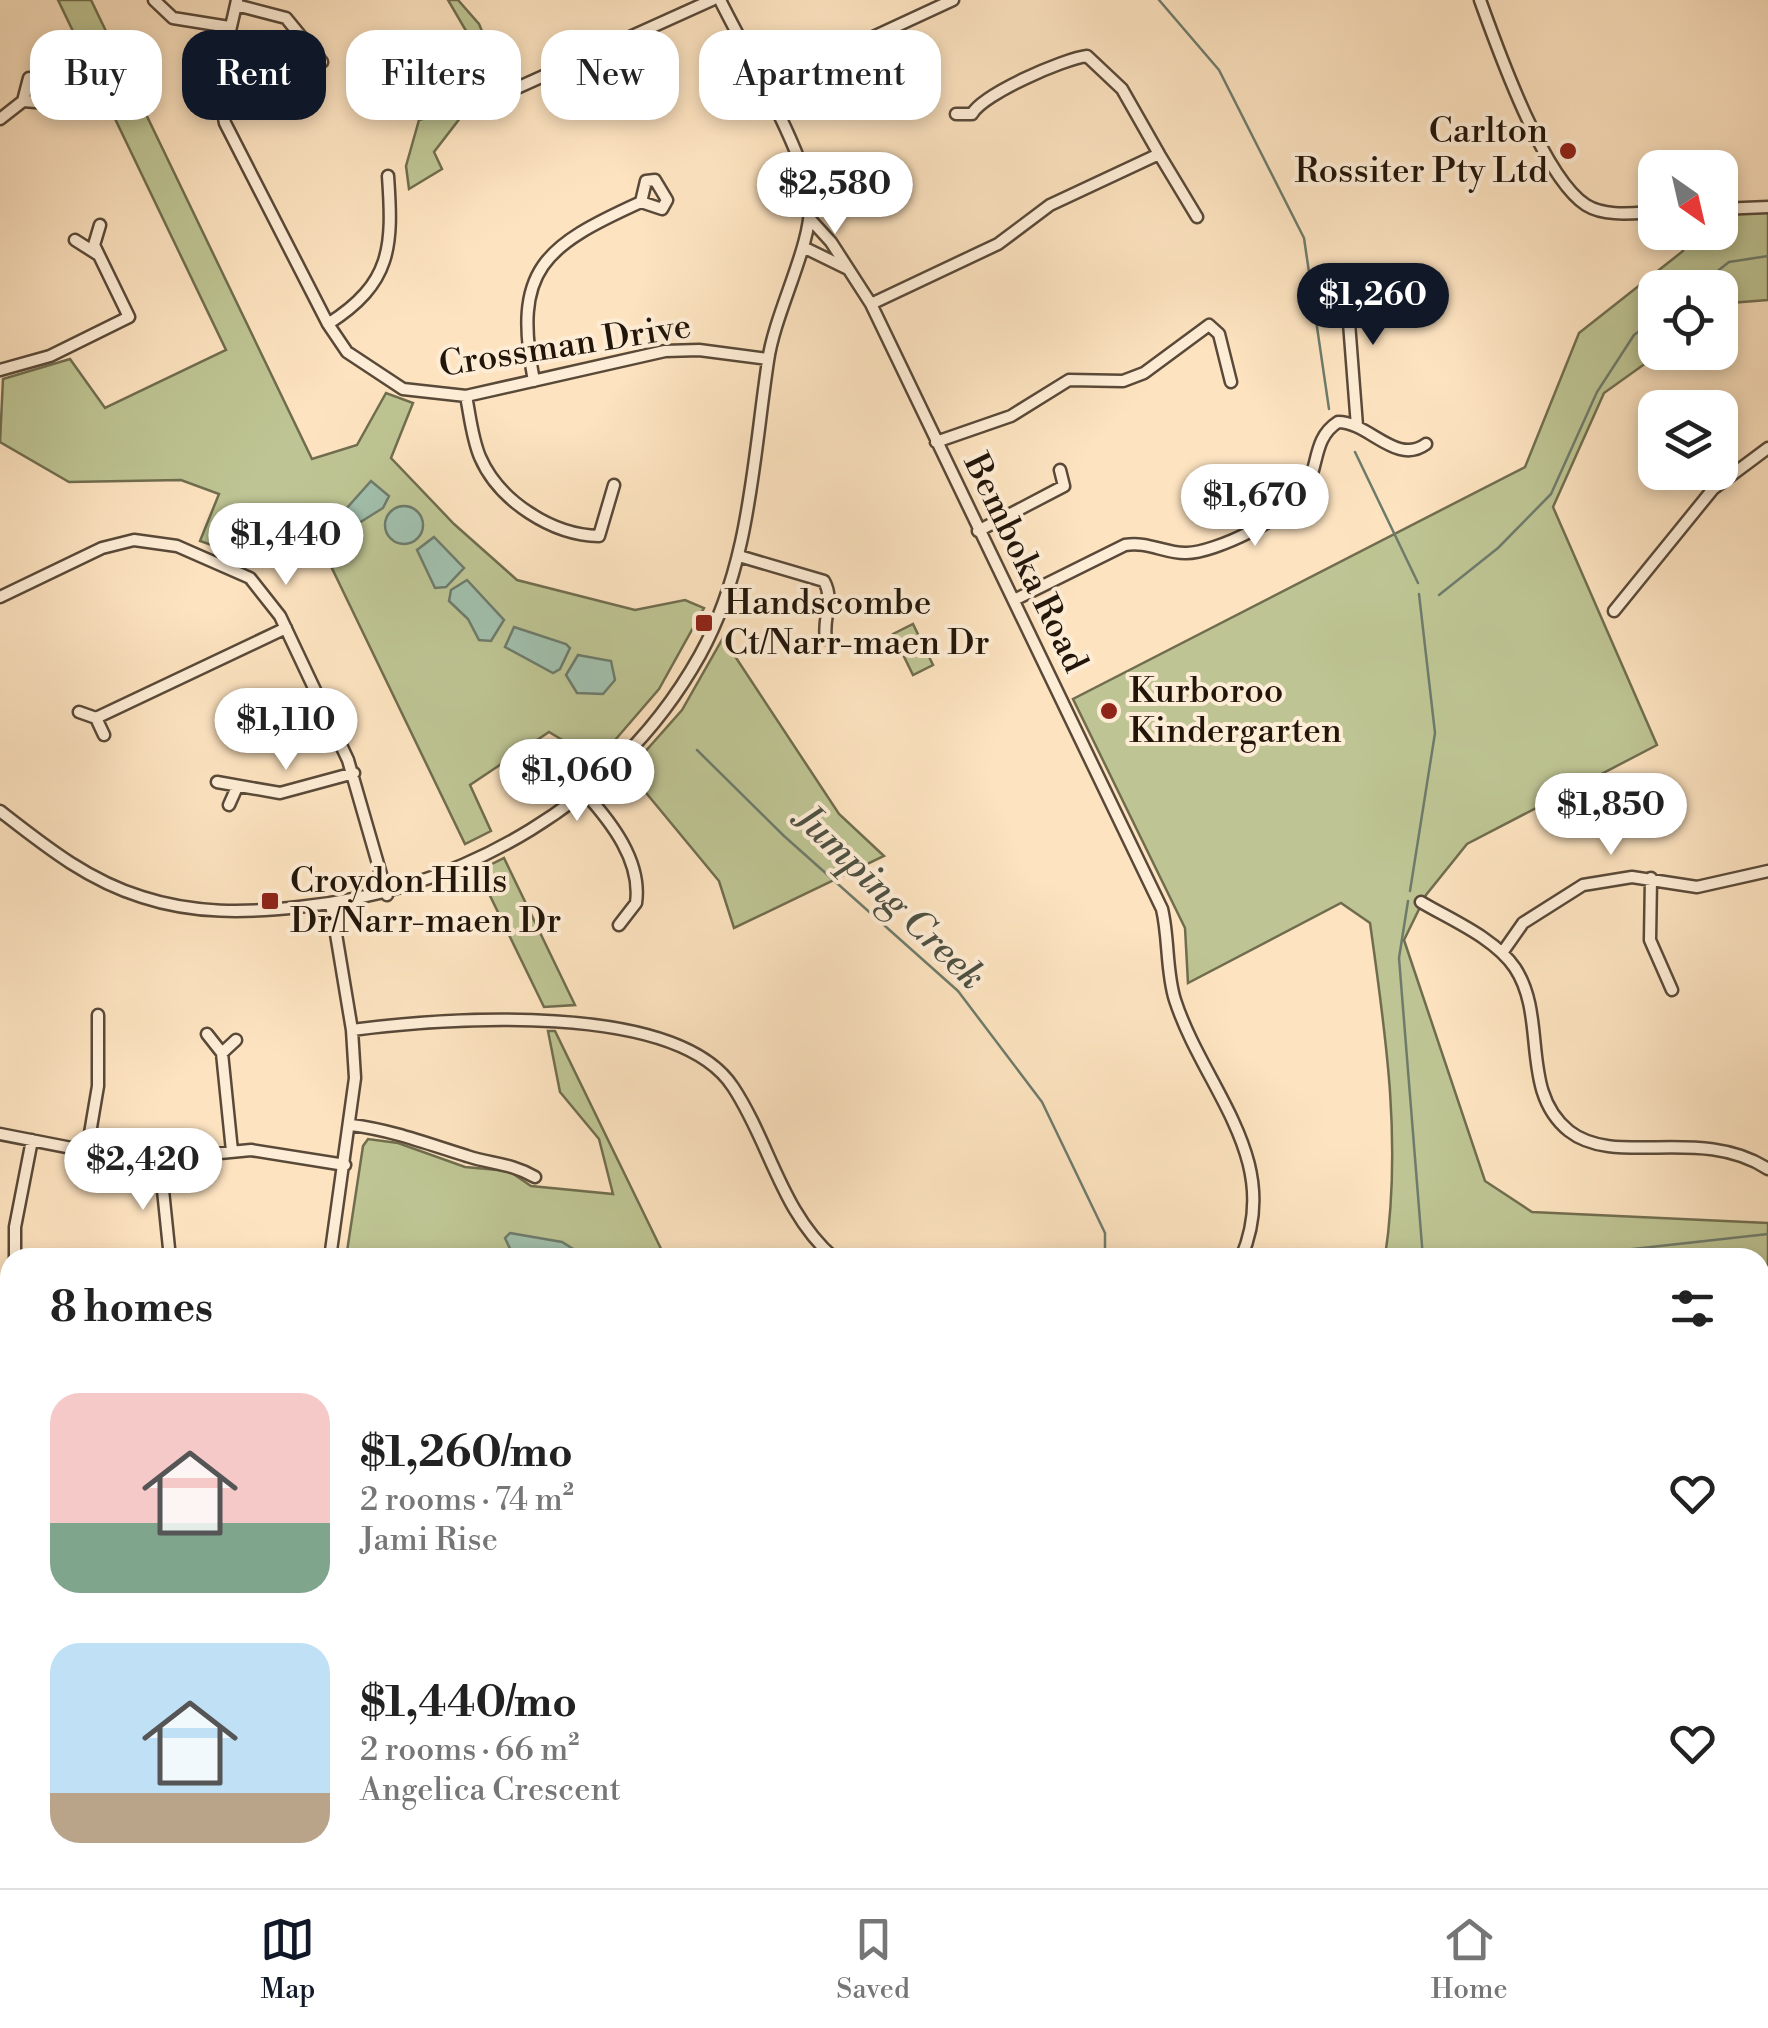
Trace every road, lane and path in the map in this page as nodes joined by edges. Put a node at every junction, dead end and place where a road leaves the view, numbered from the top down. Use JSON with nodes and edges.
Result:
{"nodes":[{"id":1,"x":154,"y":0,"type":"edge"},
{"id":2,"x":712,"y":0,"type":"edge"},
{"id":3,"x":720,"y":0,"type":"edge"},
{"id":4,"x":953,"y":0,"type":"edge"},
{"id":5,"x":1480,"y":0,"type":"edge"},
{"id":6,"x":237,"y":2,"type":"edge"},
{"id":7,"x":229,"y":28,"type":"junction"},
{"id":8,"x":296,"y":30,"type":"edge"},
{"id":9,"x":735,"y":30,"type":"edge"},
{"id":10,"x":888,"y":30,"type":"edge"},
{"id":11,"x":29,"y":78,"type":"dead end"},
{"id":12,"x":521,"y":86,"type":"edge"},
{"id":13,"x":23,"y":101,"type":"junction"},
{"id":14,"x":30,"y":101,"type":"edge"},
{"id":15,"x":956,"y":114,"type":"dead end"},
{"id":16,"x":0,"y":118,"type":"edge"},
{"id":17,"x":778,"y":120,"type":"edge"},
{"id":18,"x":1159,"y":154,"type":"junction"},
{"id":19,"x":388,"y":176,"type":"dead end"},
{"id":20,"x":640,"y":202,"type":"dead end"},
{"id":21,"x":1768,"y":207,"type":"edge"},
{"id":22,"x":1738,"y":208,"type":"edge"},
{"id":23,"x":1638,"y":212,"type":"edge"},
{"id":24,"x":1197,"y":217,"type":"dead end"},
{"id":25,"x":810,"y":219,"type":"junction"},
{"id":26,"x":100,"y":226,"type":"dead end"},
{"id":27,"x":75,"y":240,"type":"dead end"},
{"id":28,"x":803,"y":246,"type":"junction"},
{"id":29,"x":98,"y":255,"type":"junction"},
{"id":30,"x":850,"y":270,"type":"junction"},
{"id":31,"x":1345,"y":272,"type":"dead end"},
{"id":32,"x":871,"y":304,"type":"junction"},
{"id":33,"x":328,"y":324,"type":"junction"},
{"id":34,"x":768,"y":359,"type":"junction"},
{"id":35,"x":0,"y":370,"type":"edge"},
{"id":36,"x":534,"y":381,"type":"junction"},
{"id":37,"x":1231,"y":382,"type":"dead end"},
{"id":38,"x":466,"y":396,"type":"junction"},
{"id":39,"x":1357,"y":426,"type":"junction"},
{"id":40,"x":936,"y":442,"type":"junction"},
{"id":41,"x":1426,"y":444,"type":"dead end"},
{"id":42,"x":1768,"y":448,"type":"edge"},
{"id":43,"x":1060,"y":470,"type":"dead end"},
{"id":44,"x":614,"y":485,"type":"dead end"},
{"id":45,"x":978,"y":530,"type":"junction"},
{"id":46,"x":739,"y":556,"type":"junction"},
{"id":47,"x":0,"y":597,"type":"edge"},
{"id":48,"x":1014,"y":600,"type":"junction"},
{"id":49,"x":1614,"y":612,"type":"dead end"},
{"id":50,"x":286,"y":628,"type":"junction"},
{"id":51,"x":826,"y":639,"type":"dead end"},
{"id":52,"x":80,"y":712,"type":"dead end"},
{"id":53,"x":96,"y":718,"type":"junction"},
{"id":54,"x":104,"y":734,"type":"dead end"},
{"id":55,"x":354,"y":773,"type":"junction"},
{"id":56,"x":218,"y":782,"type":"dead end"},
{"id":57,"x":237,"y":787,"type":"junction"},
{"id":58,"x":585,"y":792,"type":"junction"},
{"id":59,"x":229,"y":805,"type":"dead end"},
{"id":60,"x":0,"y":812,"type":"edge"},
{"id":61,"x":1768,"y":870,"type":"edge"},
{"id":62,"x":1651,"y":878,"type":"junction"},
{"id":63,"x":388,"y":895,"type":"junction"},
{"id":64,"x":1421,"y":902,"type":"dead end"},
{"id":65,"x":331,"y":904,"type":"junction"},
{"id":66,"x":619,"y":925,"type":"dead end"},
{"id":67,"x":1502,"y":952,"type":"junction"},
{"id":68,"x":1672,"y":990,"type":"dead end"},
{"id":69,"x":98,"y":1015,"type":"dead end"},
{"id":70,"x":352,"y":1030,"type":"junction"},
{"id":71,"x":207,"y":1034,"type":"dead end"},
{"id":72,"x":236,"y":1040,"type":"dead end"},
{"id":73,"x":222,"y":1053,"type":"junction"},
{"id":74,"x":351,"y":1126,"type":"junction"},
{"id":75,"x":0,"y":1134,"type":"edge"},
{"id":76,"x":32,"y":1140,"type":"junction"},
{"id":77,"x":87,"y":1151,"type":"junction"},
{"id":78,"x":232,"y":1151,"type":"junction"},
{"id":79,"x":160,"y":1161,"type":"junction"},
{"id":80,"x":344,"y":1165,"type":"junction"},
{"id":81,"x":1768,"y":1169,"type":"edge"},
{"id":82,"x":534,"y":1177,"type":"dead end"},
{"id":83,"x":15,"y":1248,"type":"edge"},
{"id":84,"x":169,"y":1248,"type":"edge"},
{"id":85,"x":332,"y":1248,"type":"edge"},
{"id":86,"x":826,"y":1248,"type":"edge"},
{"id":87,"x":1244,"y":1248,"type":"edge"}],
"edges":[{"from":1,"to":7,"type":"street"},
{"from":2,"to":12,"type":"street"},
{"from":3,"to":9,"type":"street","name":"Bemboka Road"},
{"from":4,"to":10,"type":"street"},
{"from":5,"to":23,"type":"street"},
{"from":6,"to":7,"type":"street","name":"Crossman Drive"},
{"from":6,"to":8,"type":"street"},
{"from":7,"to":33,"type":"street","name":"Crossman Drive"},
{"from":11,"to":13,"type":"street"},
{"from":13,"to":14,"type":"street"},
{"from":13,"to":16,"type":"street"},
{"from":15,"to":18,"type":"street"},
{"from":17,"to":25,"type":"street","name":"Bemboka Road"},
{"from":18,"to":24,"type":"street"},
{"from":18,"to":32,"type":"street"},
{"from":19,"to":33,"type":"street"},
{"from":20,"to":36,"type":"street"},
{"from":21,"to":22,"type":"street"},
{"from":25,"to":28,"type":"street","name":"Bemboka Road"},
{"from":25,"to":30,"type":"street","name":"Bemboka Road"},
{"from":26,"to":29,"type":"street"},
{"from":27,"to":29,"type":"street"},
{"from":28,"to":30,"type":"street"},
{"from":28,"to":34,"type":"street","name":"Bemboka Road"},
{"from":29,"to":35,"type":"street"},
{"from":30,"to":32,"type":"street","name":"Bemboka Road"},
{"from":31,"to":39,"type":"street"},
{"from":32,"to":40,"type":"street","name":"Bemboka Road"},
{"from":33,"to":38,"type":"street","name":"Crossman Drive"},
{"from":34,"to":36,"type":"street","name":"Crossman Drive"},
{"from":34,"to":46,"type":"street","name":"Bemboka Road"},
{"from":36,"to":38,"type":"street","name":"Crossman Drive"},
{"from":37,"to":40,"type":"street"},
{"from":38,"to":44,"type":"street"},
{"from":39,"to":41,"type":"street"},
{"from":39,"to":48,"type":"street"},
{"from":40,"to":45,"type":"street","name":"Bemboka Road"},
{"from":42,"to":49,"type":"street"},
{"from":43,"to":45,"type":"street"},
{"from":45,"to":48,"type":"street","name":"Bemboka Road"},
{"from":46,"to":51,"type":"street"},
{"from":46,"to":58,"type":"street","name":"Bemboka Road"},
{"from":47,"to":50,"type":"street"},
{"from":48,"to":87,"type":"street","name":"Bemboka Road"},
{"from":50,"to":53,"type":"street"},
{"from":50,"to":55,"type":"street"},
{"from":52,"to":53,"type":"street"},
{"from":53,"to":54,"type":"street"},
{"from":55,"to":57,"type":"street"},
{"from":55,"to":63,"type":"street"},
{"from":56,"to":57,"type":"street"},
{"from":57,"to":59,"type":"street"},
{"from":58,"to":63,"type":"street","name":"Bemboka Road"},
{"from":58,"to":66,"type":"street"},
{"from":60,"to":65,"type":"street","name":"Bemboka Road"},
{"from":61,"to":62,"type":"street"},
{"from":62,"to":67,"type":"street"},
{"from":62,"to":68,"type":"street"},
{"from":63,"to":65,"type":"street","name":"Bemboka Road"},
{"from":64,"to":67,"type":"street"},
{"from":65,"to":70,"type":"street"},
{"from":67,"to":81,"type":"street"},
{"from":69,"to":77,"type":"street"},
{"from":70,"to":74,"type":"street"},
{"from":70,"to":86,"type":"street"},
{"from":71,"to":73,"type":"street"},
{"from":72,"to":73,"type":"street"},
{"from":73,"to":78,"type":"street"},
{"from":74,"to":80,"type":"street"},
{"from":74,"to":82,"type":"street"},
{"from":75,"to":76,"type":"street"},
{"from":76,"to":77,"type":"street"},
{"from":76,"to":83,"type":"street"},
{"from":77,"to":79,"type":"street"},
{"from":78,"to":79,"type":"street"},
{"from":78,"to":80,"type":"street"},
{"from":79,"to":84,"type":"street"},
{"from":80,"to":85,"type":"street"}]}
